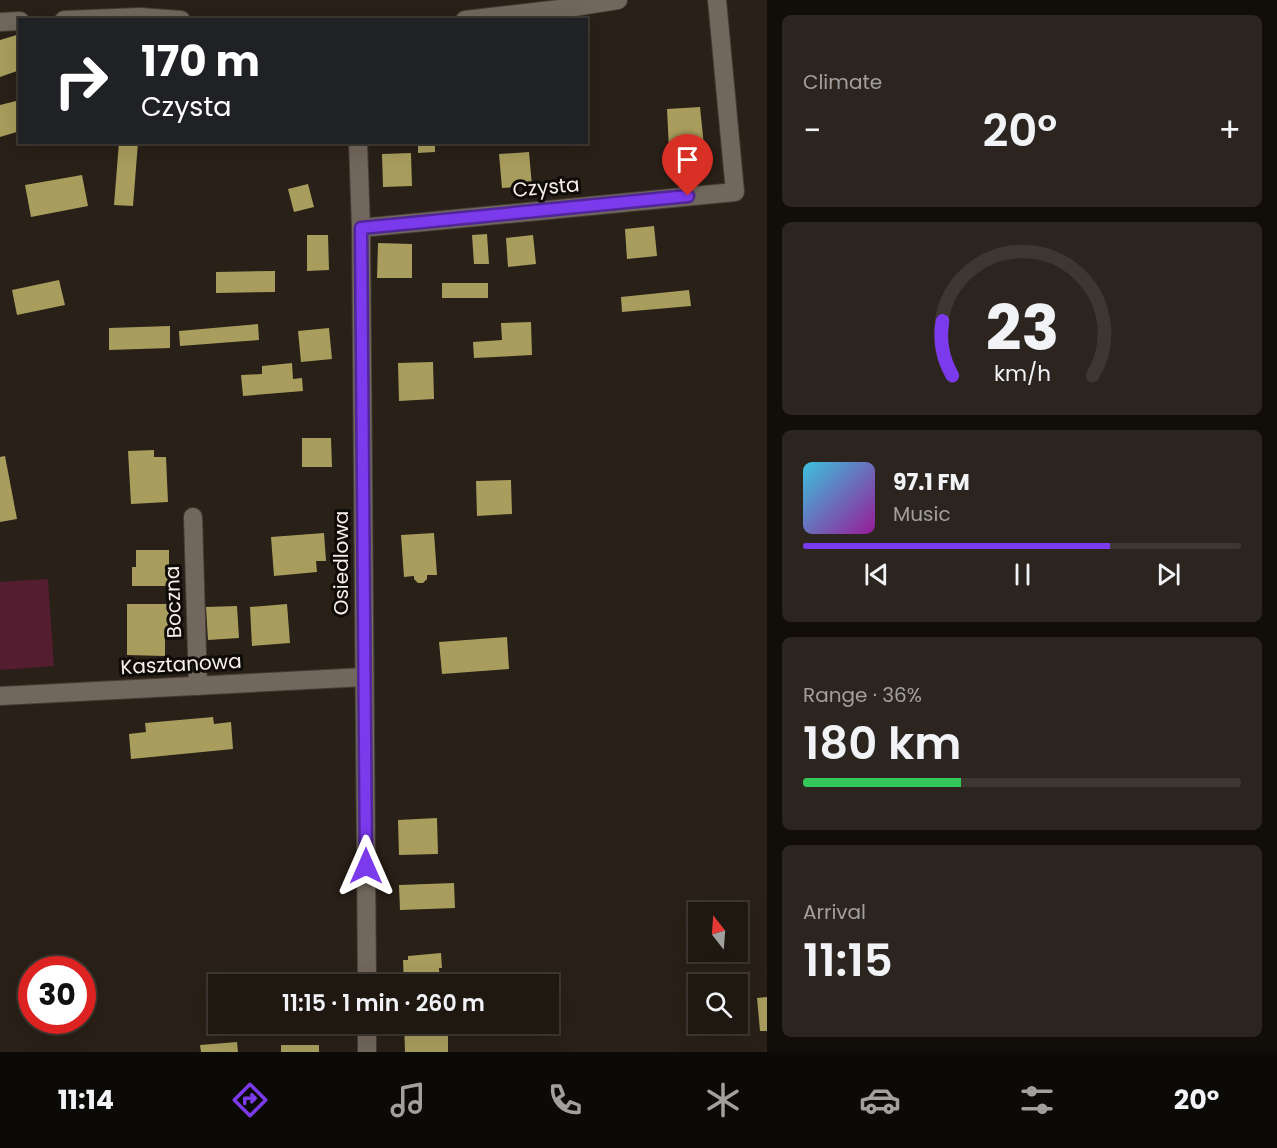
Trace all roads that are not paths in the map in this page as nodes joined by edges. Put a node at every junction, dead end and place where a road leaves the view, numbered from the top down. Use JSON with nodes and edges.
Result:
{"nodes":[{"id":1,"x":618,"y":0,"type":"edge"},
{"id":2,"x":717,"y":0,"type":"edge"},
{"id":3,"x":115,"y":18,"type":"edge"},
{"id":4,"x":154,"y":18,"type":"edge"},
{"id":5,"x":482,"y":18,"type":"edge"},
{"id":6,"x":18,"y":21,"type":"edge"},
{"id":7,"x":0,"y":22,"type":"edge"},
{"id":8,"x":358,"y":144,"type":"edge"},
{"id":9,"x":361,"y":228,"type":"junction"},
{"id":10,"x":193,"y":517,"type":"dead end"},
{"id":11,"x":364,"y":677,"type":"junction"},
{"id":12,"x":198,"y":686,"type":"junction"},
{"id":13,"x":0,"y":696,"type":"edge"},
{"id":14,"x":367,"y":974,"type":"edge"},
{"id":15,"x":367,"y":1034,"type":"edge"},
{"id":16,"x":367,"y":1052,"type":"edge"}],
"edges":[{"from":1,"to":5,"type":"street"},
{"from":2,"to":9,"type":"street","name":"Czysta"},
{"from":3,"to":4,"type":"street"},
{"from":6,"to":7,"type":"street"},
{"from":8,"to":9,"type":"street","name":"Osiedlowa"},
{"from":9,"to":11,"type":"street","name":"Osiedlowa"},
{"from":10,"to":12,"type":"street","name":"Boczna"},
{"from":11,"to":12,"type":"street","name":"Kasztanowa"},
{"from":11,"to":14,"type":"street","name":"Osiedlowa"},
{"from":12,"to":13,"type":"street","name":"Kasztanowa"},
{"from":15,"to":16,"type":"street"}]}
